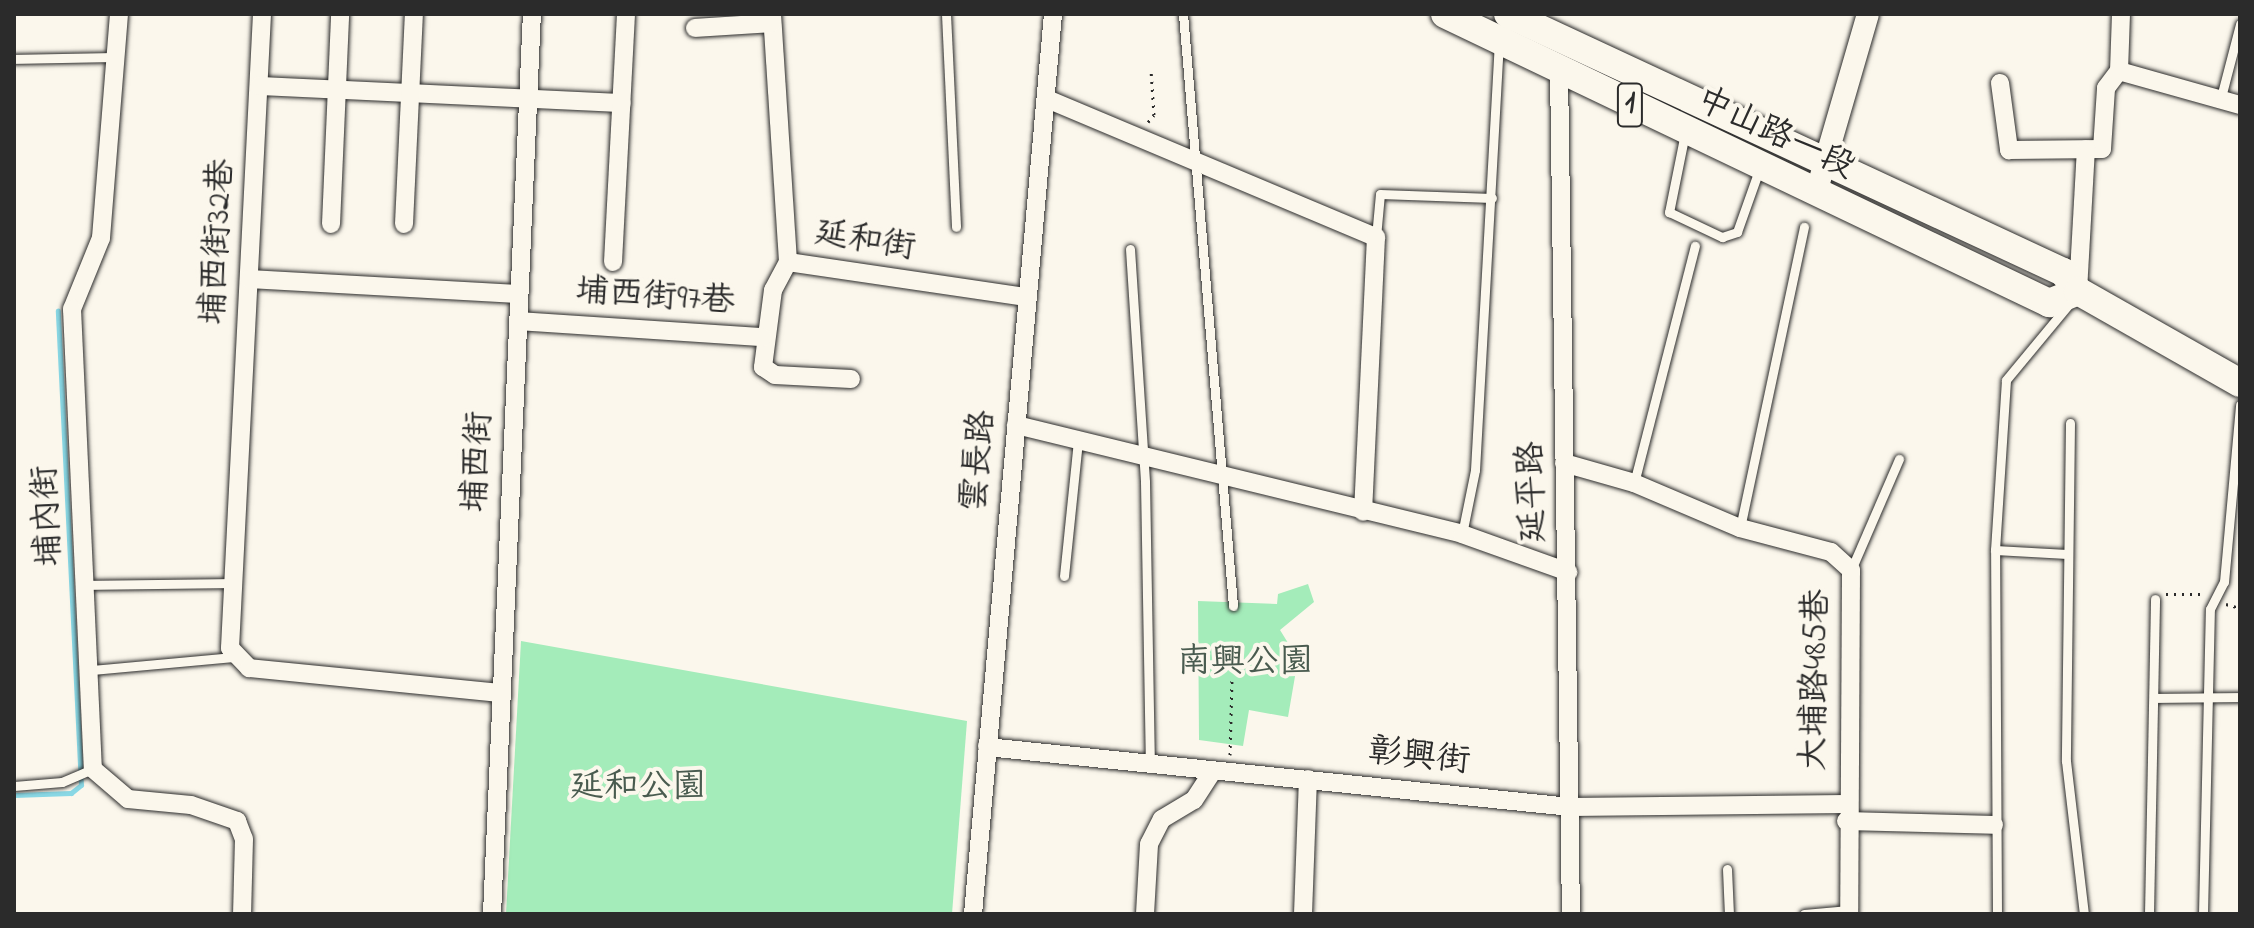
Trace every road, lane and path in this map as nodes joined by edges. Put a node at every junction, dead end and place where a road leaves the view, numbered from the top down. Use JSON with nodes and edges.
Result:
{"nodes":[{"id":1,"x":119,"y":14,"type":"edge"},
{"id":2,"x":262,"y":14,"type":"edge"},
{"id":3,"x":340,"y":14,"type":"edge"},
{"id":4,"x":414,"y":14,"type":"edge"},
{"id":5,"x":532,"y":14,"type":"edge"},
{"id":6,"x":626,"y":14,"type":"edge"},
{"id":7,"x":946,"y":14,"type":"edge"},
{"id":8,"x":1053,"y":14,"type":"edge"},
{"id":9,"x":1183,"y":14,"type":"edge"},
{"id":10,"x":1445,"y":14,"type":"edge"},
{"id":11,"x":1868,"y":14,"type":"edge"},
{"id":12,"x":2121,"y":14,"type":"edge"},
{"id":13,"x":772,"y":19,"type":"edge"},
{"id":14,"x":2240,"y":24,"type":"edge"},
{"id":15,"x":1504,"y":27,"type":"edge"},
{"id":16,"x":695,"y":28,"type":"dead end"},
{"id":17,"x":110,"y":57,"type":"junction"},
{"id":18,"x":14,"y":59,"type":"edge"},
{"id":19,"x":1559,"y":69,"type":"junction"},
{"id":20,"x":1151,"y":70,"type":"dead end"},
{"id":21,"x":2119,"y":71,"type":"junction"},
{"id":22,"x":2000,"y":83,"type":"dead end"},
{"id":23,"x":259,"y":86,"type":"junction"},
{"id":24,"x":338,"y":89,"type":"junction"},
{"id":25,"x":411,"y":92,"type":"junction"},
{"id":26,"x":527,"y":97,"type":"junction"},
{"id":27,"x":1047,"y":99,"type":"junction"},
{"id":28,"x":2220,"y":101,"type":"junction"},
{"id":29,"x":622,"y":103,"type":"junction"},
{"id":30,"x":1695,"y":103,"type":"junction"},
{"id":31,"x":2240,"y":105,"type":"edge"},
{"id":32,"x":1154,"y":115,"type":"dead end"},
{"id":33,"x":1685,"y":133,"type":"junction"},
{"id":34,"x":1772,"y":140,"type":"junction"},
{"id":35,"x":2086,"y":149,"type":"junction"},
{"id":36,"x":1193,"y":161,"type":"junction"},
{"id":37,"x":1760,"y":166,"type":"junction"},
{"id":38,"x":1826,"y":166,"type":"junction"},
{"id":39,"x":1816,"y":193,"type":"junction"},
{"id":40,"x":1492,"y":198,"type":"junction"},
{"id":41,"x":331,"y":224,"type":"dead end"},
{"id":42,"x":404,"y":224,"type":"dead end"},
{"id":43,"x":956,"y":227,"type":"dead end"},
{"id":44,"x":1804,"y":227,"type":"dead end"},
{"id":45,"x":1376,"y":237,"type":"junction"},
{"id":46,"x":1695,"y":246,"type":"dead end"},
{"id":47,"x":1130,"y":249,"type":"dead end"},
{"id":48,"x":613,"y":262,"type":"dead end"},
{"id":49,"x":788,"y":262,"type":"junction"},
{"id":50,"x":249,"y":279,"type":"junction"},
{"id":51,"x":2078,"y":291,"type":"junction"},
{"id":52,"x":518,"y":294,"type":"junction"},
{"id":53,"x":1026,"y":297,"type":"junction"},
{"id":54,"x":519,"y":321,"type":"junction"},
{"id":55,"x":762,"y":337,"type":"junction"},
{"id":56,"x":851,"y":379,"type":"dead end"},
{"id":57,"x":2240,"y":383,"type":"edge"},
{"id":58,"x":2240,"y":405,"type":"edge"},
{"id":59,"x":2070,"y":423,"type":"dead end"},
{"id":60,"x":1016,"y":425,"type":"junction"},
{"id":61,"x":1078,"y":441,"type":"junction"},
{"id":62,"x":1141,"y":456,"type":"junction"},
{"id":63,"x":1899,"y":459,"type":"dead end"},
{"id":64,"x":1564,"y":463,"type":"junction"},
{"id":65,"x":1221,"y":478,"type":"junction"},
{"id":66,"x":1634,"y":483,"type":"junction"},
{"id":67,"x":1363,"y":512,"type":"junction"},
{"id":68,"x":1740,"y":528,"type":"junction"},
{"id":69,"x":1462,"y":534,"type":"junction"},
{"id":70,"x":1995,"y":550,"type":"junction"},
{"id":71,"x":2067,"y":554,"type":"junction"},
{"id":72,"x":1851,"y":570,"type":"junction"},
{"id":73,"x":1568,"y":572,"type":"junction"},
{"id":74,"x":1064,"y":576,"type":"dead end"},
{"id":75,"x":231,"y":583,"type":"junction"},
{"id":76,"x":84,"y":585,"type":"junction"},
{"id":77,"x":2218,"y":595,"type":"junction"},
{"id":78,"x":2155,"y":599,"type":"joint"},
{"id":79,"x":1233,"y":606,"type":"dead end"},
{"id":80,"x":2240,"y":608,"type":"edge"},
{"id":81,"x":234,"y":657,"type":"junction"},
{"id":82,"x":91,"y":670,"type":"junction"},
{"id":83,"x":1232,"y":678,"type":"dead end"},
{"id":84,"x":499,"y":693,"type":"junction"},
{"id":85,"x":2208,"y":697,"type":"junction"},
{"id":86,"x":2240,"y":697,"type":"edge"},
{"id":87,"x":2155,"y":698,"type":"junction"},
{"id":88,"x":987,"y":747,"type":"junction"},
{"id":89,"x":1150,"y":766,"type":"junction"},
{"id":90,"x":93,"y":769,"type":"junction"},
{"id":91,"x":1220,"y":772,"type":"junction"},
{"id":92,"x":1308,"y":779,"type":"junction"},
{"id":93,"x":14,"y":786,"type":"edge"},
{"id":94,"x":1571,"y":807,"type":"junction"},
{"id":95,"x":1846,"y":812,"type":"junction"},
{"id":96,"x":1994,"y":825,"type":"junction"},
{"id":97,"x":1727,"y":869,"type":"dead end"},
{"id":98,"x":1849,"y":912,"type":"edge"},
{"id":99,"x":242,"y":914,"type":"edge"},
{"id":100,"x":492,"y":914,"type":"edge"},
{"id":101,"x":973,"y":914,"type":"edge"},
{"id":102,"x":1145,"y":914,"type":"edge"},
{"id":103,"x":1303,"y":914,"type":"edge"},
{"id":104,"x":1571,"y":914,"type":"edge"},
{"id":105,"x":1729,"y":914,"type":"edge"},
{"id":106,"x":1804,"y":914,"type":"edge"},
{"id":107,"x":1997,"y":914,"type":"edge"},
{"id":108,"x":2084,"y":914,"type":"edge"},
{"id":109,"x":2149,"y":914,"type":"edge"},
{"id":110,"x":2203,"y":914,"type":"edge"}],
"edges":[{"from":1,"to":17,"type":"street","name":"埔內街"},
{"from":2,"to":23,"type":"street","name":"埔西街32巷"},
{"from":3,"to":24,"type":"street"},
{"from":4,"to":25,"type":"street"},
{"from":5,"to":26,"type":"street","name":"埔西街"},
{"from":6,"to":29,"type":"street"},
{"from":7,"to":43,"type":"lane"},
{"from":8,"to":27,"type":"street","name":"雲長路"},
{"from":9,"to":36,"type":"lane"},
{"from":10,"to":15,"type":"main road","name":"中山路一段","number":"1"},
{"from":11,"to":38,"type":"street"},
{"from":12,"to":21,"type":"street"},
{"from":13,"to":16,"type":"street","name":"延和街"},
{"from":13,"to":49,"type":"street","name":"延和街"},
{"from":14,"to":28,"type":"lane"},
{"from":15,"to":19,"type":"main road","name":"中山路一段","number":"1"},
{"from":15,"to":30,"type":"main road","name":"中山路一段","number":"1"},
{"from":15,"to":40,"type":"lane"},
{"from":17,"to":18,"type":"lane"},
{"from":17,"to":76,"type":"street","name":"埔內街"},
{"from":19,"to":33,"type":"main road","name":"中山路一段","number":"1"},
{"from":19,"to":64,"type":"street","name":"延平路"},
{"from":20,"to":32,"type":"path"},
{"from":21,"to":28,"type":"street"},
{"from":21,"to":35,"type":"street"},
{"from":22,"to":35,"type":"street"},
{"from":23,"to":24,"type":"street"},
{"from":23,"to":50,"type":"street","name":"埔西街32巷"},
{"from":24,"to":25,"type":"street"},
{"from":24,"to":41,"type":"street"},
{"from":25,"to":26,"type":"street"},
{"from":25,"to":42,"type":"street"},
{"from":26,"to":29,"type":"street"},
{"from":26,"to":52,"type":"street","name":"埔西街"},
{"from":27,"to":36,"type":"street"},
{"from":27,"to":53,"type":"street","name":"雲長路"},
{"from":28,"to":31,"type":"street"},
{"from":29,"to":48,"type":"street"},
{"from":30,"to":33,"type":"lane"},
{"from":30,"to":34,"type":"main road","name":"中山路一段","number":"1"},
{"from":33,"to":37,"type":"main road","name":"中山路一段","number":"1"},
{"from":33,"to":37,"type":"lane"},
{"from":34,"to":37,"type":"lane"},
{"from":34,"to":38,"type":"main road","name":"中山路一段","number":"1"},
{"from":35,"to":51,"type":"street"},
{"from":36,"to":45,"type":"street"},
{"from":36,"to":65,"type":"lane"},
{"from":37,"to":39,"type":"main road","name":"中山路一段","number":"1"},
{"from":38,"to":39,"type":"street"},
{"from":38,"to":51,"type":"main road","name":"中山路一段","number":"1"},
{"from":39,"to":51,"type":"main road","name":"中山路一段","number":"1"},
{"from":40,"to":45,"type":"lane"},
{"from":40,"to":69,"type":"lane"},
{"from":44,"to":68,"type":"lane"},
{"from":45,"to":67,"type":"street"},
{"from":46,"to":66,"type":"lane"},
{"from":47,"to":62,"type":"lane"},
{"from":49,"to":53,"type":"street","name":"延和街"},
{"from":49,"to":55,"type":"street"},
{"from":50,"to":52,"type":"street"},
{"from":50,"to":75,"type":"street","name":"埔西街32巷"},
{"from":51,"to":57,"type":"main road","name":"中山路一段","number":"1"},
{"from":51,"to":70,"type":"lane"},
{"from":52,"to":54,"type":"street","name":"埔西街"},
{"from":53,"to":60,"type":"street","name":"雲長路"},
{"from":54,"to":55,"type":"street","name":"埔西街97巷"},
{"from":54,"to":84,"type":"street","name":"埔西街"},
{"from":55,"to":56,"type":"street","name":"埔西街97巷"},
{"from":58,"to":77,"type":"lane"},
{"from":59,"to":71,"type":"lane"},
{"from":60,"to":61,"type":"street"},
{"from":60,"to":88,"type":"street","name":"雲長路"},
{"from":61,"to":62,"type":"street"},
{"from":61,"to":74,"type":"lane"},
{"from":62,"to":65,"type":"street"},
{"from":62,"to":89,"type":"lane"},
{"from":63,"to":72,"type":"lane","name":"大埔路485巷"},
{"from":64,"to":66,"type":"street"},
{"from":64,"to":73,"type":"street","name":"延平路"},
{"from":65,"to":67,"type":"street"},
{"from":65,"to":79,"type":"lane"},
{"from":66,"to":68,"type":"street"},
{"from":67,"to":69,"type":"street"},
{"from":68,"to":72,"type":"street"},
{"from":69,"to":73,"type":"street"},
{"from":70,"to":71,"type":"lane"},
{"from":70,"to":96,"type":"lane"},
{"from":71,"to":108,"type":"lane"},
{"from":72,"to":95,"type":"street","name":"大埔路485巷"},
{"from":73,"to":94,"type":"street","name":"延平路"},
{"from":75,"to":76,"type":"lane"},
{"from":75,"to":81,"type":"street","name":"埔西街32巷"},
{"from":76,"to":82,"type":"street","name":"埔內街"},
{"from":77,"to":78,"type":"path"},
{"from":77,"to":80,"type":"path"},
{"from":77,"to":85,"type":"lane"},
{"from":78,"to":87,"type":"lane"},
{"from":81,"to":82,"type":"lane"},
{"from":81,"to":84,"type":"street"},
{"from":82,"to":90,"type":"street","name":"埔內街"},
{"from":83,"to":91,"type":"path"},
{"from":84,"to":100,"type":"street","name":"埔西街"},
{"from":85,"to":86,"type":"lane"},
{"from":85,"to":87,"type":"lane"},
{"from":85,"to":110,"type":"lane"},
{"from":87,"to":109,"type":"lane"},
{"from":88,"to":89,"type":"street","name":"彰興街"},
{"from":88,"to":101,"type":"street","name":"雲長路"},
{"from":89,"to":91,"type":"street","name":"彰興街"},
{"from":90,"to":93,"type":"lane"},
{"from":90,"to":99,"type":"street"},
{"from":91,"to":92,"type":"street","name":"彰興街"},
{"from":91,"to":102,"type":"street"},
{"from":92,"to":94,"type":"street","name":"彰興街"},
{"from":92,"to":103,"type":"street"},
{"from":94,"to":95,"type":"street","name":"彰興街"},
{"from":94,"to":104,"type":"street","name":"延平路"},
{"from":95,"to":96,"type":"street","name":"彰興街"},
{"from":95,"to":98,"type":"street","name":"大埔路485巷"},
{"from":96,"to":107,"type":"lane"},
{"from":97,"to":105,"type":"lane"},
{"from":98,"to":106,"type":"lane"}]}
